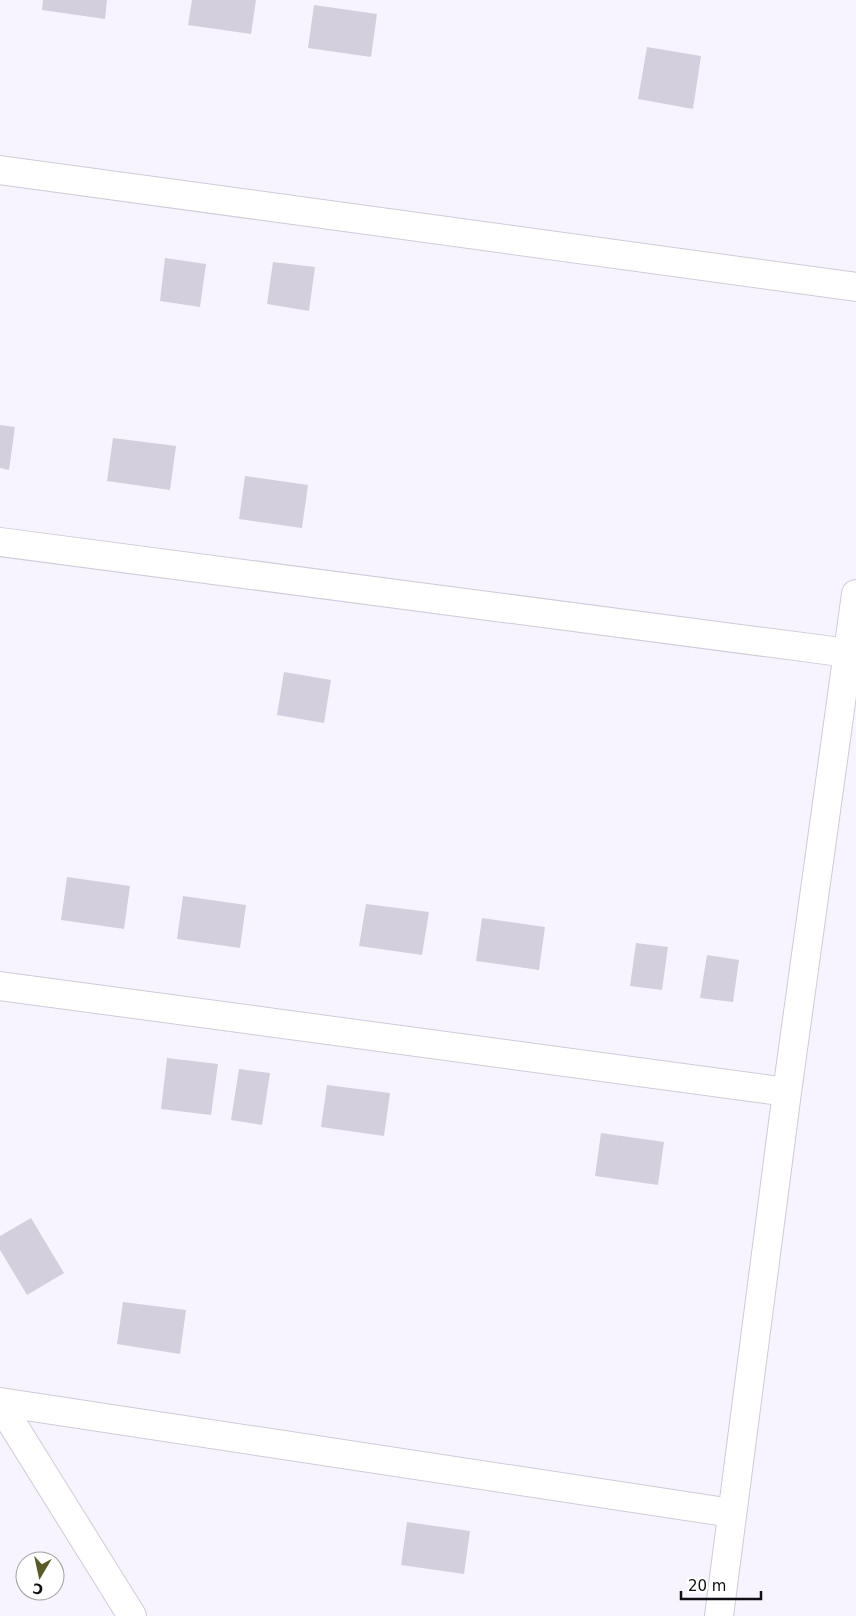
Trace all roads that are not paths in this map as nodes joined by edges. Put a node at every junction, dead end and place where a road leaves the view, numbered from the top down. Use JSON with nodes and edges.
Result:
{"nodes":[{"id":1,"x":0,"y":170,"type":"edge"},
{"id":2,"x":856,"y":286,"type":"edge"},
{"id":3,"x":0,"y":542,"type":"edge"},
{"id":4,"x":856,"y":594,"type":"edge"},
{"id":5,"x":848,"y":653,"type":"junction"},
{"id":6,"x":0,"y":986,"type":"edge"},
{"id":7,"x":787,"y":1092,"type":"junction"},
{"id":8,"x":0,"y":1403,"type":"edge"},
{"id":9,"x":732,"y":1513,"type":"junction"},
{"id":10,"x":132,"y":1616,"type":"edge"},
{"id":11,"x":719,"y":1616,"type":"edge"}],
"edges":[{"from":1,"to":2,"type":"street"},
{"from":3,"to":5,"type":"street"},
{"from":4,"to":5,"type":"street"},
{"from":5,"to":7,"type":"street"},
{"from":6,"to":7,"type":"street"},
{"from":7,"to":9,"type":"street"},
{"from":8,"to":9,"type":"street"},
{"from":8,"to":10,"type":"street"},
{"from":9,"to":11,"type":"street"}]}
